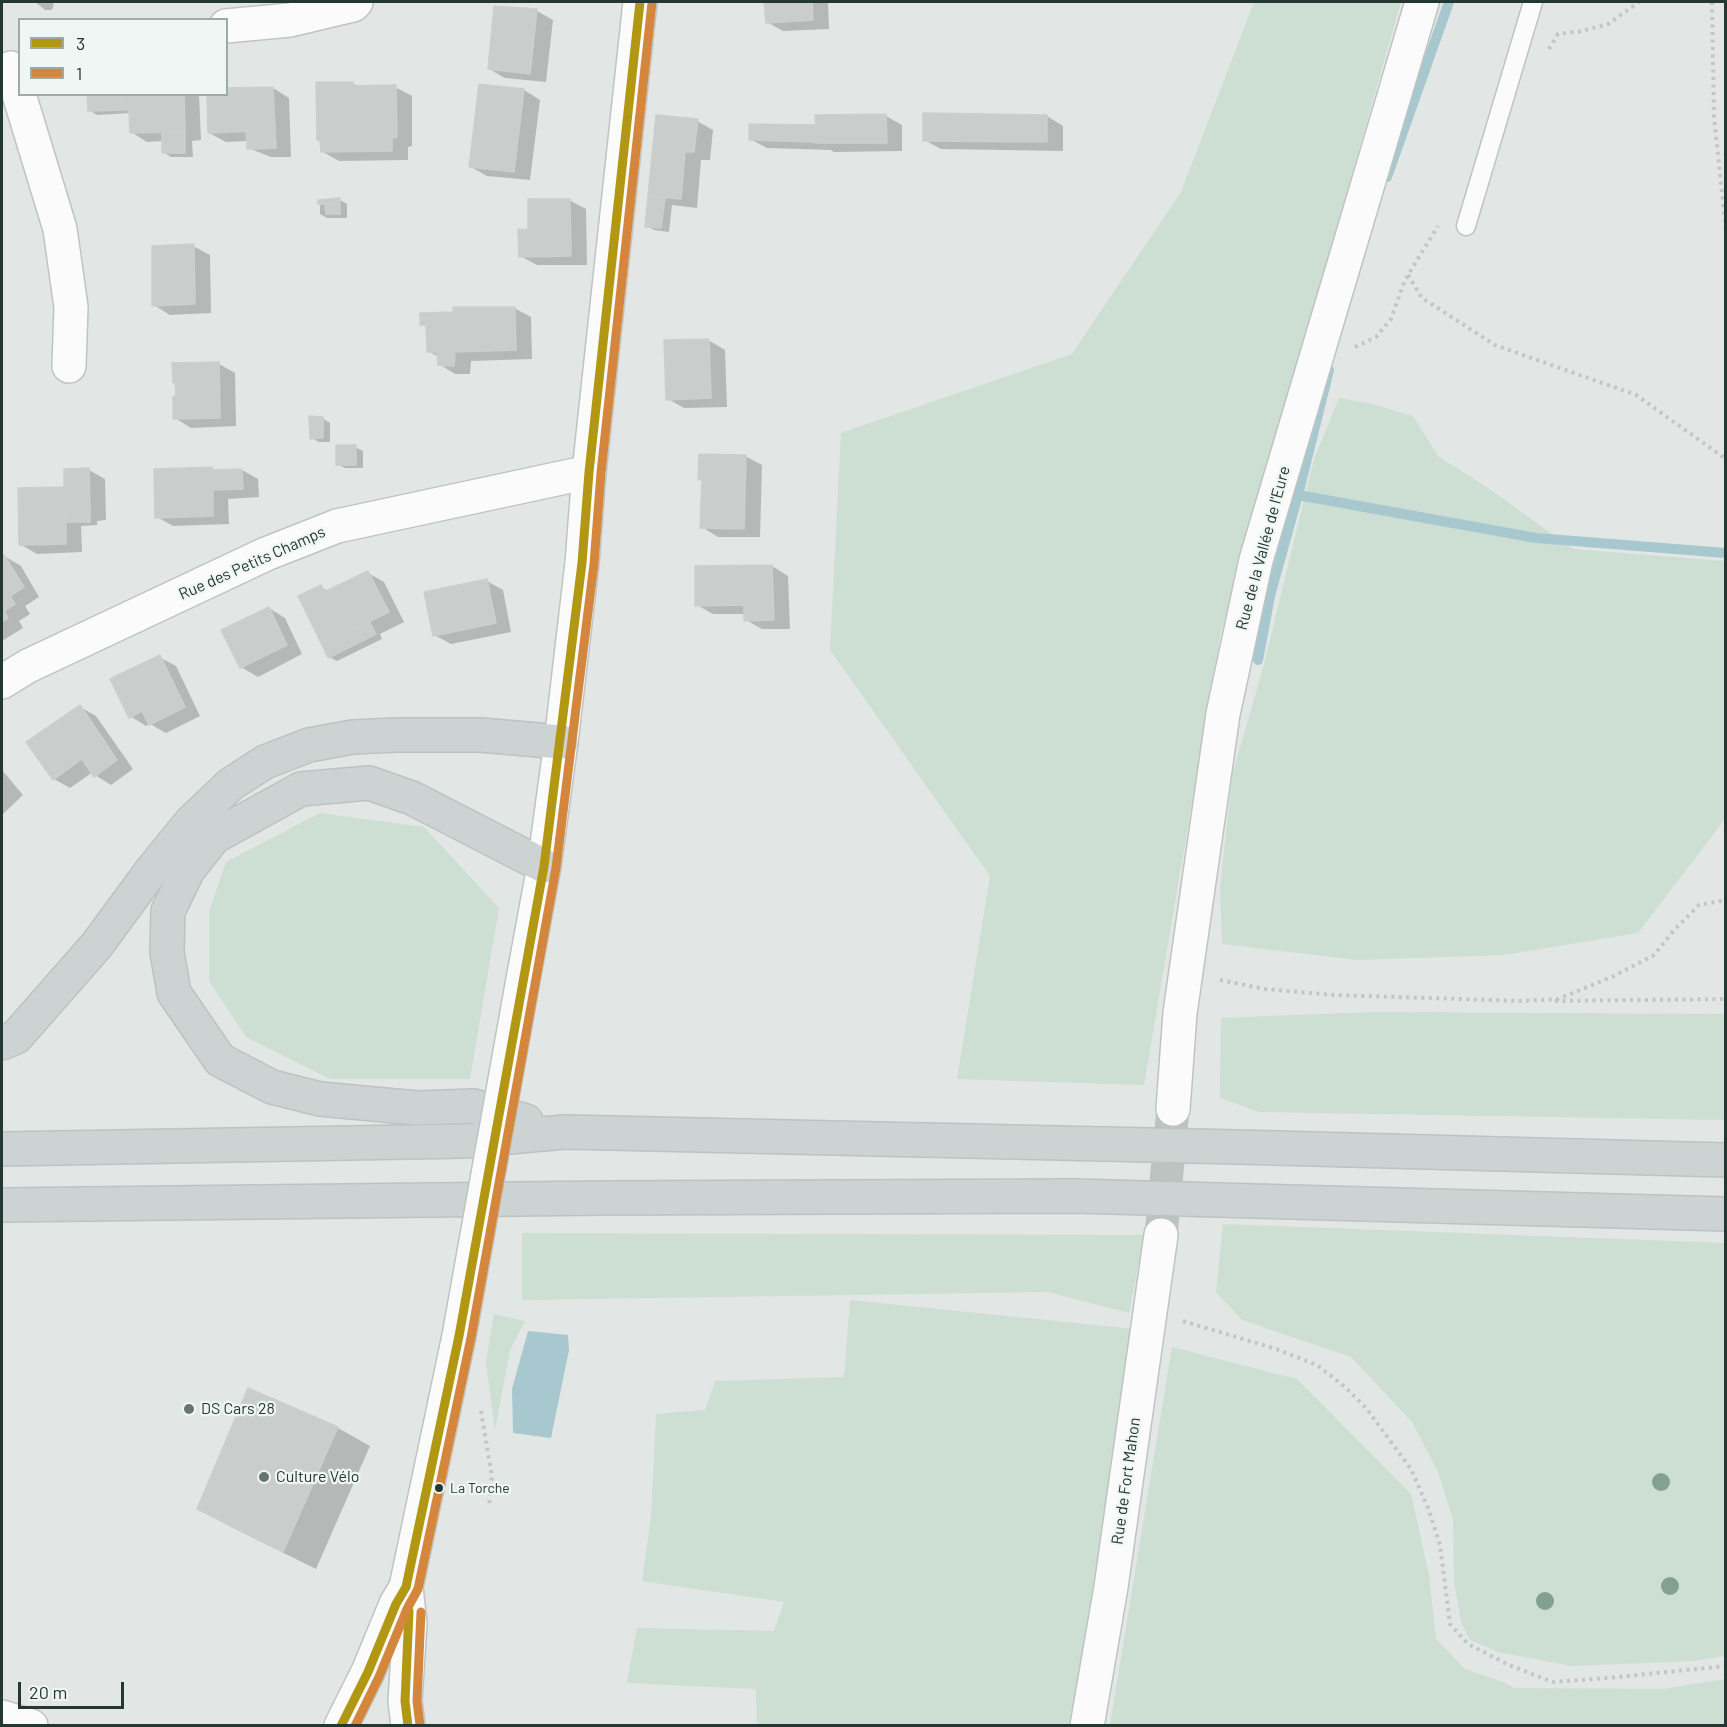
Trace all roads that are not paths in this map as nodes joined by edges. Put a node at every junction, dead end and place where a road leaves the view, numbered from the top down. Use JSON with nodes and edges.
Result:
{"nodes":[{"id":1,"x":356,"y":2,"type":"edge"},
{"id":2,"x":640,"y":2,"type":"edge"},
{"id":3,"x":1422,"y":2,"type":"edge"},
{"id":4,"x":1533,"y":2,"type":"edge"},
{"id":5,"x":228,"y":26,"type":"edge"},
{"id":6,"x":11,"y":69,"type":"edge"},
{"id":7,"x":18,"y":92,"type":"edge"},
{"id":8,"x":19,"y":96,"type":"edge"},
{"id":9,"x":1466,"y":226,"type":"dead end"},
{"id":10,"x":69,"y":366,"type":"dead end"},
{"id":11,"x":589,"y":472,"type":"junction"},
{"id":12,"x":2,"y":682,"type":"edge"},
{"id":13,"x":561,"y":742,"type":"junction"},
{"id":14,"x":544,"y":866,"type":"junction"},
{"id":15,"x":2,"y":1043,"type":"edge"},
{"id":16,"x":1173,"y":1109,"type":"tunnel mouth"},
{"id":17,"x":565,"y":1132,"type":"junction"},
{"id":18,"x":2,"y":1149,"type":"edge"},
{"id":19,"x":1725,"y":1160,"type":"edge"},
{"id":20,"x":2,"y":1204,"type":"edge"},
{"id":21,"x":1725,"y":1214,"type":"edge"},
{"id":22,"x":1161,"y":1235,"type":"tunnel mouth"},
{"id":23,"x":406,"y":1587,"type":"junction"},
{"id":24,"x":2,"y":1718,"type":"edge"},
{"id":25,"x":31,"y":1725,"type":"edge"},
{"id":26,"x":340,"y":1725,"type":"edge"},
{"id":27,"x":408,"y":1725,"type":"edge"},
{"id":28,"x":1087,"y":1725,"type":"edge"}],
"edges":[{"from":1,"to":5,"type":"street"},
{"from":2,"to":11,"type":"street"},
{"from":3,"to":16,"type":"street","name":"Rue de la Vallée de l'Eure"},
{"from":4,"to":9,"type":"lane"},
{"from":6,"to":7,"type":"street"},
{"from":8,"to":10,"type":"street"},
{"from":11,"to":12,"type":"street","name":"Rue des Petits Champs"},
{"from":11,"to":13,"type":"street"},
{"from":13,"to":14,"type":"street"},
{"from":13,"to":15,"type":"main road"},
{"from":14,"to":17,"type":"main road"},
{"from":14,"to":23,"type":"street","bridge":true},
{"from":17,"to":18,"type":"main road"},
{"from":17,"to":19,"type":"main road"},
{"from":20,"to":21,"type":"main road"},
{"from":22,"to":28,"type":"street","name":"Rue de Fort Mahon"},
{"from":23,"to":26,"type":"street"},
{"from":23,"to":27,"type":"street"},
{"from":24,"to":25,"type":"street"}]}
